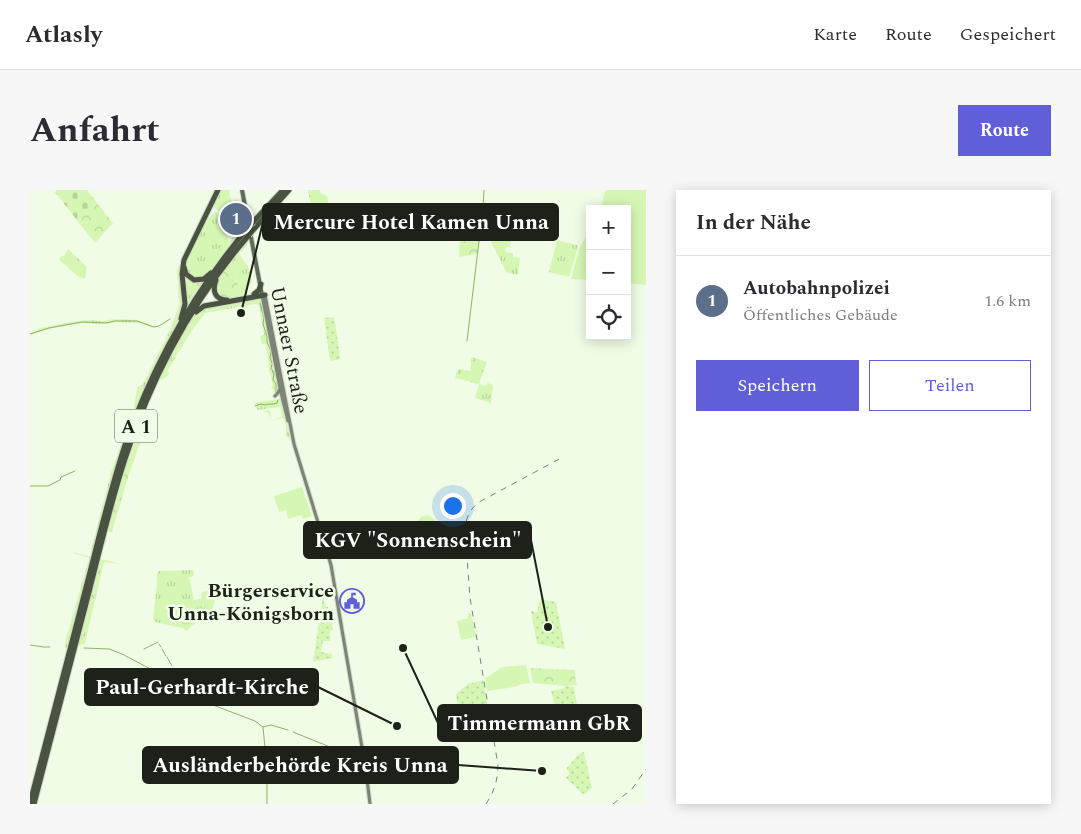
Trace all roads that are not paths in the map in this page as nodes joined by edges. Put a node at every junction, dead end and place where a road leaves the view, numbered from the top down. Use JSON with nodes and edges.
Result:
{"nodes":[{"id":1,"x":218,"y":190,"type":"edge"},
{"id":2,"x":243,"y":190,"type":"edge"},
{"id":3,"x":283,"y":190,"type":"edge"},
{"id":4,"x":289,"y":190,"type":"edge"},
{"id":5,"x":219,"y":269,"type":"junction"},
{"id":6,"x":260,"y":284,"type":"junction"},
{"id":7,"x":254,"y":294,"type":"junction"},
{"id":8,"x":263,"y":294,"type":"junction"},
{"id":9,"x":187,"y":322,"type":"junction"},
{"id":10,"x":177,"y":331,"type":"junction"},
{"id":11,"x":280,"y":388,"type":"junction"},
{"id":12,"x":275,"y":396,"type":"dead end"},
{"id":13,"x":283,"y":396,"type":"junction"},
{"id":14,"x":98,"y":552,"type":"junction"},
{"id":15,"x":72,"y":649,"type":"junction"},
{"id":16,"x":30,"y":803,"type":"edge"},
{"id":17,"x":34,"y":804,"type":"edge"},
{"id":18,"x":370,"y":804,"type":"edge"}],
"edges":[{"from":1,"to":5,"type":"highway"},
{"from":1,"to":10,"type":"highway"},
{"from":2,"to":6,"type":"main road","name":"Unnaer Straße"},
{"from":2,"to":8,"type":"main road","name":"Unnaer Straße"},
{"from":3,"to":5,"type":"highway","number":"A 1","bridge":true},
{"from":4,"to":5,"type":"highway","number":"A 1","bridge":true},
{"from":5,"to":7,"type":"highway"},
{"from":5,"to":9,"type":"highway","number":"A 1"},
{"from":5,"to":10,"type":"highway","number":"A 1"},
{"from":6,"to":7,"type":"highway"},
{"from":6,"to":8,"type":"main road","name":"Unnaer Straße"},
{"from":7,"to":8,"type":"highway"},
{"from":8,"to":9,"type":"highway"},
{"from":8,"to":11,"type":"main road","name":"Unnaer Straße"},
{"from":8,"to":13,"type":"main road","name":"Unnaer Straße"},
{"from":9,"to":14,"type":"highway","number":"A 1"},
{"from":10,"to":14,"type":"highway","number":"A 1"},
{"from":11,"to":12,"type":"main road"},
{"from":11,"to":13,"type":"main road","name":"Unnaer Straße"},
{"from":13,"to":18,"type":"main road","name":"Unnaer Straße"},
{"from":14,"to":15,"type":"highway","number":"A 1"},
{"from":15,"to":16,"type":"highway","number":"A 1"},
{"from":15,"to":17,"type":"highway","number":"A 1"}]}
